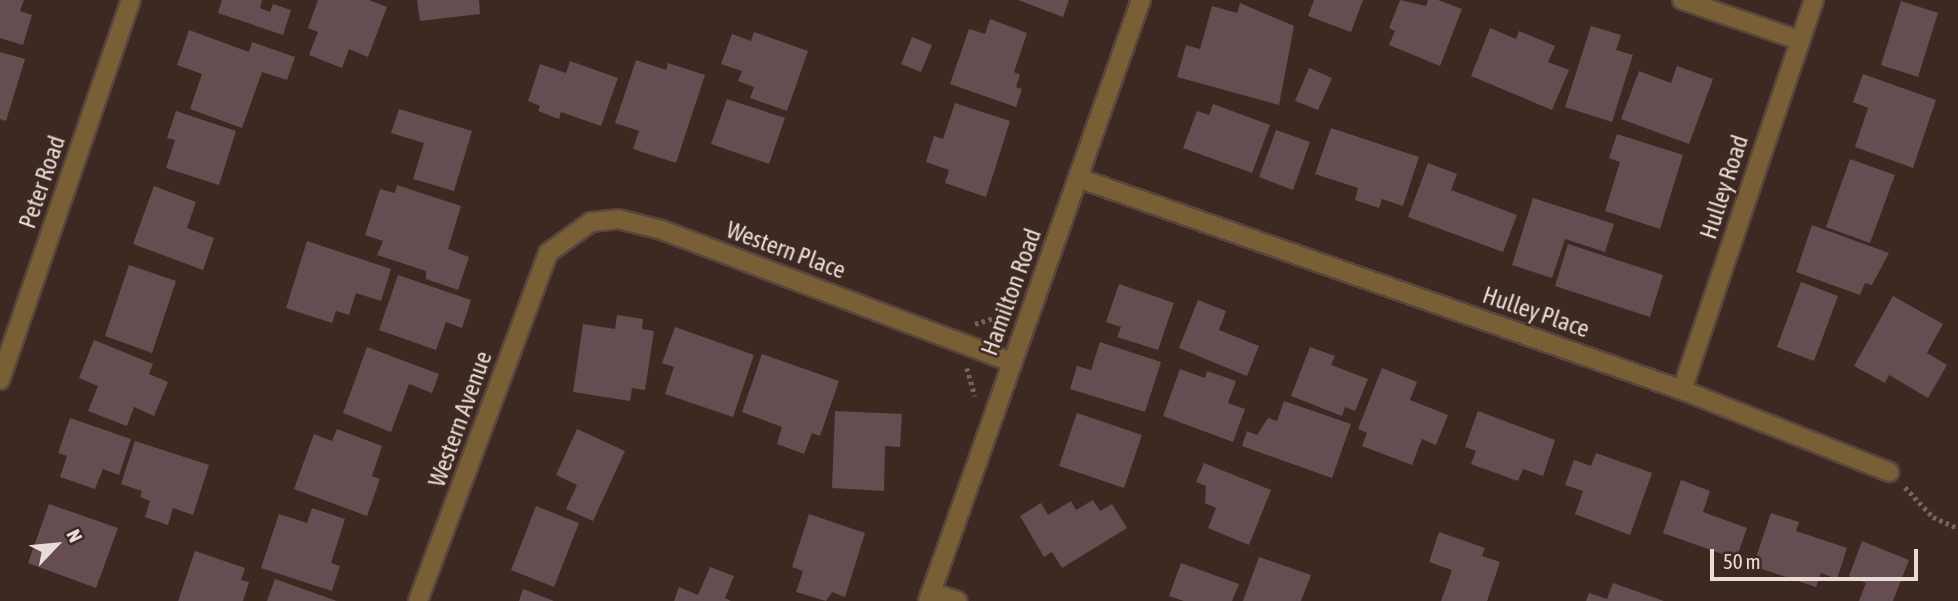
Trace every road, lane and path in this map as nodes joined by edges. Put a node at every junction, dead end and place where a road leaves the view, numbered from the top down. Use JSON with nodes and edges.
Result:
{"nodes":[{"id":1,"x":131,"y":0,"type":"edge"},
{"id":2,"x":1141,"y":0,"type":"edge"},
{"id":3,"x":1682,"y":0,"type":"edge"},
{"id":4,"x":1814,"y":0,"type":"edge"},
{"id":5,"x":1799,"y":40,"type":"junction"},
{"id":6,"x":1078,"y":177,"type":"junction"},
{"id":7,"x":548,"y":253,"type":"joint"},
{"id":8,"x":1011,"y":362,"type":"junction"},
{"id":9,"x":0,"y":380,"type":"edge"},
{"id":10,"x":1682,"y":390,"type":"junction"},
{"id":11,"x":1889,"y":472,"type":"joint"},
{"id":12,"x":1958,"y":528,"type":"edge"},
{"id":13,"x":929,"y":597,"type":"edge"},
{"id":14,"x":418,"y":601,"type":"edge"},
{"id":15,"x":957,"y":601,"type":"edge"}],
"edges":[{"from":1,"to":9,"type":"street","name":"Peter Road"},
{"from":2,"to":6,"type":"street","name":"Hamilton Road"},
{"from":3,"to":5,"type":"street"},
{"from":4,"to":5,"type":"street","name":"Hulley Road"},
{"from":5,"to":10,"type":"street","name":"Hulley Road"},
{"from":6,"to":8,"type":"street","name":"Hamilton Road"},
{"from":6,"to":10,"type":"street","name":"Hulley Place"},
{"from":7,"to":8,"type":"street","name":"Western Place"},
{"from":7,"to":14,"type":"street","name":"Western Avenue"},
{"from":8,"to":13,"type":"street","name":"Hamilton Road"},
{"from":10,"to":11,"type":"street","name":"Hulley Place"},
{"from":11,"to":12,"type":"path"},
{"from":13,"to":15,"type":"street"}]}
